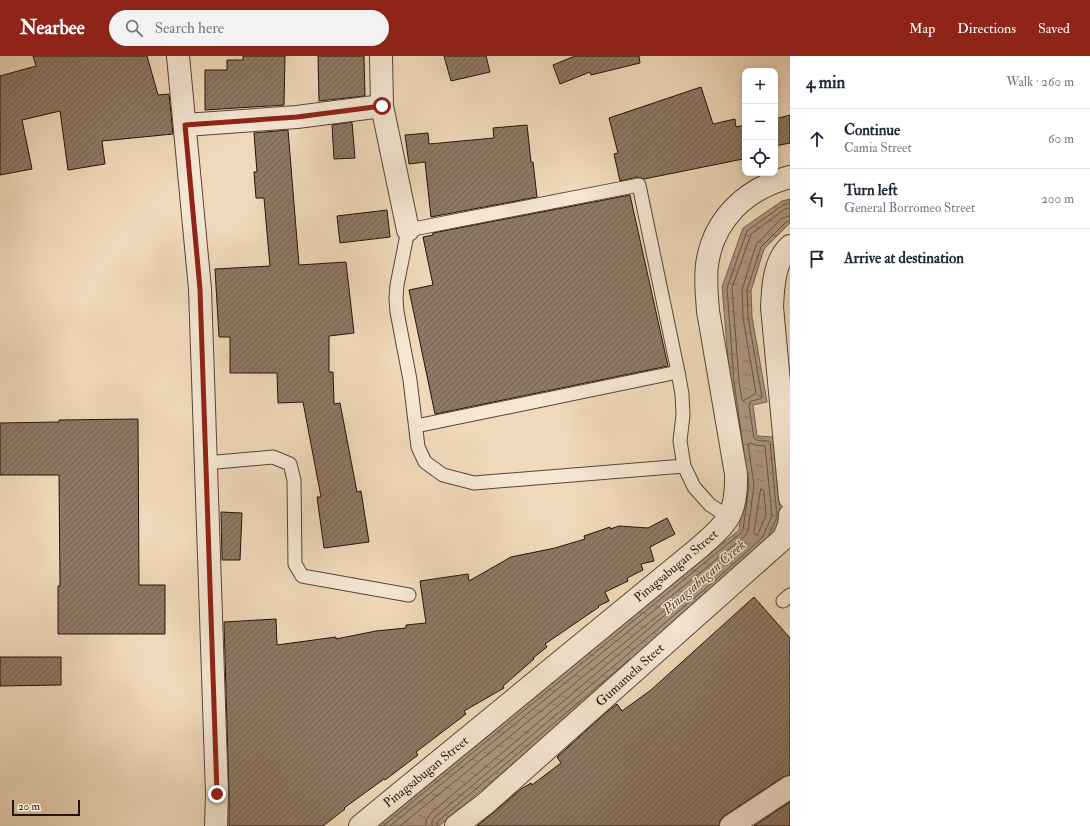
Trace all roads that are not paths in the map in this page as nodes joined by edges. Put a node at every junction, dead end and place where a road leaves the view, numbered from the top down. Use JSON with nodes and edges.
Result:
{"nodes":[{"id":1,"x":178,"y":56,"type":"edge"},
{"id":2,"x":381,"y":56,"type":"edge"},
{"id":3,"x":382,"y":106,"type":"junction"},
{"id":4,"x":185,"y":125,"type":"junction"},
{"id":5,"x":790,"y":177,"type":"edge"},
{"id":6,"x":408,"y":230,"type":"junction"},
{"id":7,"x":790,"y":246,"type":"edge"},
{"id":8,"x":678,"y":372,"type":"junction"},
{"id":9,"x":416,"y":426,"type":"junction"},
{"id":10,"x":206,"y":463,"type":"junction"},
{"id":11,"x":684,"y":466,"type":"junction"},
{"id":12,"x":790,"y":498,"type":"edge"},
{"id":13,"x":790,"y":515,"type":"edge"},
{"id":14,"x":729,"y":517,"type":"junction"},
{"id":15,"x":409,"y":595,"type":"dead end"},
{"id":16,"x":790,"y":787,"type":"edge"},
{"id":17,"x":216,"y":826,"type":"edge"},
{"id":18,"x":360,"y":826,"type":"edge"},
{"id":19,"x":456,"y":826,"type":"edge"},
{"id":20,"x":732,"y":826,"type":"edge"}],
"edges":[{"from":1,"to":4,"type":"street"},
{"from":2,"to":3,"type":"street"},
{"from":3,"to":4,"type":"street"},
{"from":3,"to":6,"type":"street"},
{"from":4,"to":10,"type":"street"},
{"from":5,"to":14,"type":"street","name":"Pinagsabugan Street"},
{"from":6,"to":8,"type":"lane"},
{"from":6,"to":9,"type":"lane"},
{"from":7,"to":12,"type":"street"},
{"from":8,"to":9,"type":"lane"},
{"from":8,"to":11,"type":"lane"},
{"from":9,"to":11,"type":"lane"},
{"from":10,"to":15,"type":"lane"},
{"from":10,"to":17,"type":"street"},
{"from":11,"to":14,"type":"lane"},
{"from":13,"to":19,"type":"street","name":"Gumamela Steet"},
{"from":14,"to":18,"type":"street","name":"Pinagsabugan Street"},
{"from":16,"to":20,"type":"street"}]}
